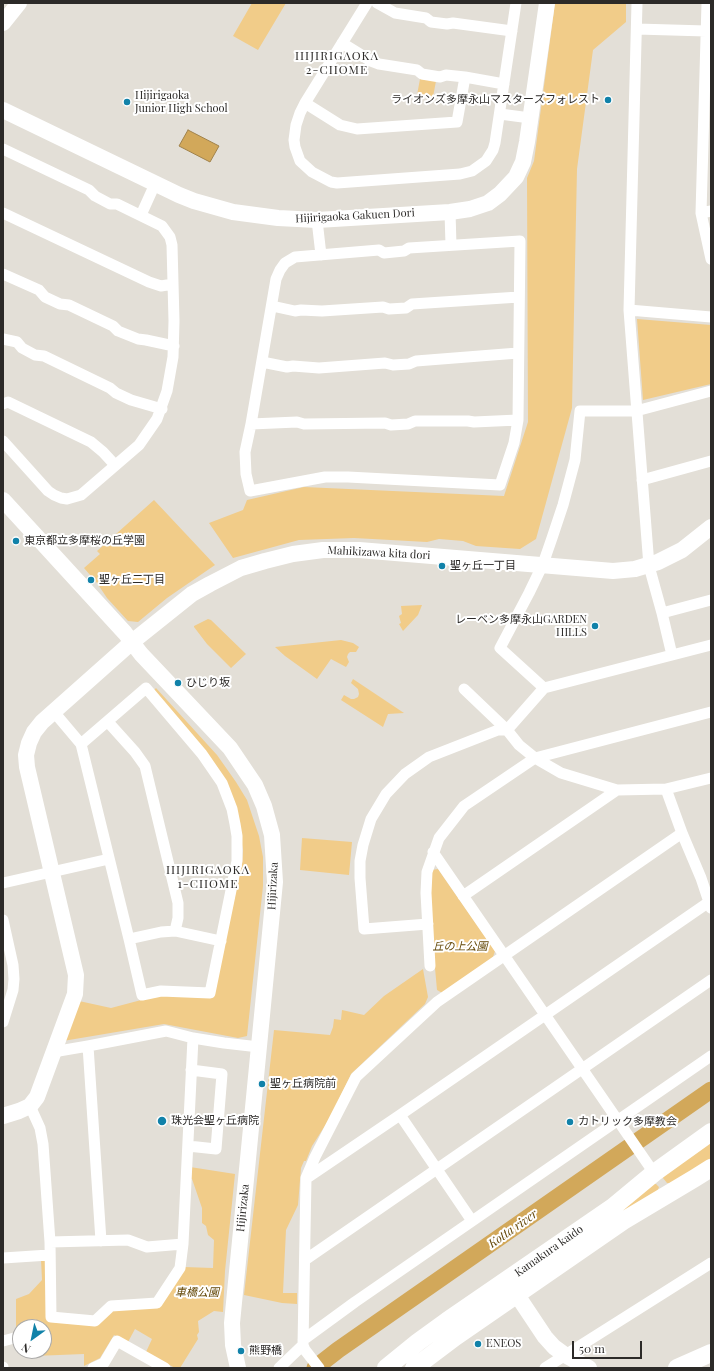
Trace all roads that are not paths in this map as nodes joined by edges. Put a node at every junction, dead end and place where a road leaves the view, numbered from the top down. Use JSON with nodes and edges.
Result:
{"nodes":[{"id":1,"x":19,"y":3,"type":"edge"},
{"id":2,"x":367,"y":3,"type":"edge"},
{"id":3,"x":377,"y":3,"type":"edge"},
{"id":4,"x":516,"y":3,"type":"edge"},
{"id":5,"x":547,"y":3,"type":"edge"},
{"id":6,"x":637,"y":3,"type":"edge"},
{"id":7,"x":707,"y":3,"type":"edge"},
{"id":8,"x":3,"y":23,"type":"edge"},
{"id":9,"x":637,"y":29,"type":"junction"},
{"id":10,"x":512,"y":31,"type":"junction"},
{"id":11,"x":706,"y":31,"type":"junction"},
{"id":12,"x":342,"y":43,"type":"junction"},
{"id":13,"x":465,"y":77,"type":"junction"},
{"id":14,"x":504,"y":84,"type":"junction"},
{"id":15,"x":305,"y":103,"type":"junction"},
{"id":16,"x":3,"y":110,"type":"edge"},
{"id":17,"x":500,"y":114,"type":"junction"},
{"id":18,"x":530,"y":118,"type":"junction"},
{"id":19,"x":3,"y":149,"type":"edge"},
{"id":20,"x":155,"y":184,"type":"junction"},
{"id":21,"x":3,"y":212,"type":"edge"},
{"id":22,"x":450,"y":212,"type":"junction"},
{"id":23,"x":706,"y":212,"type":"edge"},
{"id":24,"x":141,"y":215,"type":"junction"},
{"id":25,"x":317,"y":220,"type":"junction"},
{"id":26,"x":451,"y":245,"type":"junction"},
{"id":27,"x":321,"y":255,"type":"junction"},
{"id":28,"x":711,"y":259,"type":"edge"},
{"id":29,"x":3,"y":274,"type":"edge"},
{"id":30,"x":173,"y":284,"type":"junction"},
{"id":31,"x":519,"y":297,"type":"junction"},
{"id":32,"x":272,"y":306,"type":"junction"},
{"id":33,"x":629,"y":310,"type":"junction"},
{"id":34,"x":711,"y":317,"type":"edge"},
{"id":35,"x":3,"y":339,"type":"edge"},
{"id":36,"x":174,"y":346,"type":"junction"},
{"id":37,"x":518,"y":353,"type":"junction"},
{"id":38,"x":262,"y":362,"type":"junction"},
{"id":39,"x":711,"y":391,"type":"edge"},
{"id":40,"x":3,"y":404,"type":"edge"},
{"id":41,"x":162,"y":409,"type":"junction"},
{"id":42,"x":636,"y":411,"type":"junction"},
{"id":43,"x":518,"y":420,"type":"junction"},
{"id":44,"x":251,"y":424,"type":"junction"},
{"id":45,"x":3,"y":441,"type":"edge"},
{"id":46,"x":711,"y":461,"type":"edge"},
{"id":47,"x":115,"y":465,"type":"junction"},
{"id":48,"x":642,"y":480,"type":"junction"},
{"id":49,"x":3,"y":500,"type":"edge"},
{"id":50,"x":711,"y":527,"type":"edge"},
{"id":51,"x":543,"y":564,"type":"junction"},
{"id":52,"x":649,"y":566,"type":"junction"},
{"id":53,"x":711,"y":600,"type":"edge"},
{"id":54,"x":662,"y":613,"type":"junction"},
{"id":55,"x":132,"y":642,"type":"junction"},
{"id":56,"x":711,"y":645,"type":"edge"},
{"id":57,"x":672,"y":655,"type":"junction"},
{"id":58,"x":544,"y":688,"type":"junction"},
{"id":59,"x":464,"y":689,"type":"dead end"},
{"id":60,"x":54,"y":712,"type":"junction"},
{"id":61,"x":711,"y":712,"type":"edge"},
{"id":62,"x":108,"y":722,"type":"junction"},
{"id":63,"x":507,"y":730,"type":"junction"},
{"id":64,"x":81,"y":744,"type":"junction"},
{"id":65,"x":535,"y":758,"type":"junction"},
{"id":66,"x":711,"y":778,"type":"edge"},
{"id":67,"x":617,"y":790,"type":"junction"},
{"id":68,"x":666,"y":790,"type":"junction"},
{"id":69,"x":682,"y":833,"type":"junction"},
{"id":70,"x":433,"y":852,"type":"junction"},
{"id":71,"x":109,"y":859,"type":"junction"},
{"id":72,"x":52,"y":873,"type":"junction"},
{"id":73,"x":706,"y":876,"type":"edge"},
{"id":74,"x":3,"y":883,"type":"edge"},
{"id":75,"x":463,"y":896,"type":"junction"},
{"id":76,"x":710,"y":905,"type":"edge"},
{"id":77,"x":3,"y":920,"type":"edge"},
{"id":78,"x":428,"y":924,"type":"junction"},
{"id":79,"x":175,"y":931,"type":"junction"},
{"id":80,"x":129,"y":939,"type":"junction"},
{"id":81,"x":221,"y":941,"type":"junction"},
{"id":82,"x":504,"y":956,"type":"junction"},
{"id":83,"x":430,"y":966,"type":"dead end"},
{"id":84,"x":711,"y":980,"type":"edge"},
{"id":85,"x":434,"y":991,"type":"dead end"},
{"id":86,"x":437,"y":1002,"type":"junction"},
{"id":87,"x":545,"y":1014,"type":"junction"},
{"id":88,"x":3,"y":1022,"type":"edge"},
{"id":89,"x":193,"y":1038,"type":"junction"},
{"id":90,"x":88,"y":1046,"type":"junction"},
{"id":91,"x":259,"y":1047,"type":"junction"},
{"id":92,"x":53,"y":1052,"type":"junction"},
{"id":93,"x":711,"y":1056,"type":"edge"},
{"id":94,"x":582,"y":1068,"type":"junction"},
{"id":95,"x":191,"y":1070,"type":"junction"},
{"id":96,"x":30,"y":1106,"type":"junction"},
{"id":97,"x":400,"y":1115,"type":"junction"},
{"id":98,"x":3,"y":1116,"type":"edge"},
{"id":99,"x":620,"y":1123,"type":"junction"},
{"id":100,"x":711,"y":1132,"type":"edge"},
{"id":101,"x":188,"y":1146,"type":"junction"},
{"id":102,"x":650,"y":1167,"type":"junction"},
{"id":103,"x":436,"y":1168,"type":"junction"},
{"id":104,"x":711,"y":1168,"type":"edge"},
{"id":105,"x":306,"y":1178,"type":"junction"},
{"id":106,"x":669,"y":1193,"type":"junction"},
{"id":107,"x":472,"y":1221,"type":"junction"},
{"id":108,"x":101,"y":1241,"type":"junction"},
{"id":109,"x":50,"y":1242,"type":"junction"},
{"id":110,"x":183,"y":1244,"type":"junction"},
{"id":111,"x":50,"y":1255,"type":"junction"},
{"id":112,"x":3,"y":1258,"type":"edge"},
{"id":113,"x":305,"y":1260,"type":"junction"},
{"id":114,"x":711,"y":1263,"type":"edge"},
{"id":115,"x":512,"y":1287,"type":"junction"},
{"id":116,"x":304,"y":1345,"type":"junction"},
{"id":117,"x":711,"y":1353,"type":"edge"},
{"id":118,"x":565,"y":1356,"type":"junction"},
{"id":119,"x":159,"y":1367,"type":"edge"},
{"id":120,"x":94,"y":1368,"type":"edge"},
{"id":121,"x":238,"y":1368,"type":"edge"},
{"id":122,"x":279,"y":1368,"type":"edge"},
{"id":123,"x":319,"y":1368,"type":"edge"},
{"id":124,"x":386,"y":1368,"type":"edge"},
{"id":125,"x":414,"y":1368,"type":"edge"},
{"id":126,"x":545,"y":1368,"type":"edge"},
{"id":127,"x":589,"y":1368,"type":"edge"},
{"id":128,"x":678,"y":1368,"type":"edge"}],
"edges":[{"from":1,"to":8,"type":"street"},
{"from":2,"to":12,"type":"street"},
{"from":3,"to":10,"type":"street"},
{"from":4,"to":10,"type":"street"},
{"from":5,"to":18,"type":"street","name":"Hijirigaoka Gakuen Dori"},
{"from":6,"to":9,"type":"street"},
{"from":7,"to":11,"type":"street"},
{"from":9,"to":11,"type":"street"},
{"from":9,"to":33,"type":"street"},
{"from":10,"to":14,"type":"street"},
{"from":11,"to":23,"type":"street"},
{"from":12,"to":13,"type":"street"},
{"from":12,"to":15,"type":"street"},
{"from":13,"to":14,"type":"street"},
{"from":13,"to":15,"type":"street"},
{"from":14,"to":17,"type":"street"},
{"from":15,"to":17,"type":"street"},
{"from":16,"to":20,"type":"street","name":"Hijirigaoka Gakuen Dori"},
{"from":17,"to":18,"type":"street"},
{"from":18,"to":22,"type":"street","name":"Hijirigaoka Gakuen Dori"},
{"from":19,"to":24,"type":"street"},
{"from":20,"to":24,"type":"street"},
{"from":20,"to":25,"type":"street","name":"Hijirigaoka Gakuen Dori"},
{"from":21,"to":30,"type":"street"},
{"from":22,"to":25,"type":"street","name":"Hijirigaoka Gakuen Dori"},
{"from":22,"to":26,"type":"street"},
{"from":23,"to":28,"type":"street"},
{"from":24,"to":30,"type":"street"},
{"from":25,"to":27,"type":"street"},
{"from":26,"to":27,"type":"street"},
{"from":26,"to":31,"type":"street"},
{"from":27,"to":32,"type":"street"},
{"from":29,"to":36,"type":"street"},
{"from":30,"to":36,"type":"street"},
{"from":31,"to":32,"type":"street"},
{"from":31,"to":37,"type":"street"},
{"from":32,"to":38,"type":"street"},
{"from":33,"to":34,"type":"street"},
{"from":33,"to":42,"type":"street"},
{"from":35,"to":41,"type":"street"},
{"from":36,"to":41,"type":"street"},
{"from":37,"to":38,"type":"street"},
{"from":37,"to":43,"type":"street"},
{"from":38,"to":44,"type":"street"},
{"from":39,"to":42,"type":"street"},
{"from":40,"to":47,"type":"street"},
{"from":41,"to":47,"type":"street"},
{"from":42,"to":48,"type":"street"},
{"from":42,"to":51,"type":"street"},
{"from":43,"to":44,"type":"street"},
{"from":43,"to":44,"type":"street"},
{"from":45,"to":47,"type":"street"},
{"from":46,"to":48,"type":"street"},
{"from":48,"to":52,"type":"street"},
{"from":49,"to":55,"type":"street","name":"Hijirizaka"},
{"from":50,"to":52,"type":"street","name":"Mahikizawa kita dori"},
{"from":51,"to":52,"type":"street","name":"Mahikizawa kita dori"},
{"from":51,"to":55,"type":"street","name":"Mahikizawa kita dori"},
{"from":51,"to":58,"type":"street"},
{"from":52,"to":54,"type":"street"},
{"from":53,"to":54,"type":"street"},
{"from":54,"to":57,"type":"street"},
{"from":55,"to":60,"type":"street","name":"Mahikizawa kita dori"},
{"from":55,"to":91,"type":"street","name":"Hijirizaka"},
{"from":56,"to":57,"type":"street"},
{"from":57,"to":58,"type":"street"},
{"from":58,"to":63,"type":"street"},
{"from":59,"to":63,"type":"street"},
{"from":60,"to":64,"type":"street"},
{"from":60,"to":72,"type":"street","name":"Mahikizawa kita dori"},
{"from":61,"to":65,"type":"street"},
{"from":62,"to":64,"type":"street"},
{"from":62,"to":79,"type":"street"},
{"from":62,"to":81,"type":"street"},
{"from":63,"to":65,"type":"street"},
{"from":63,"to":78,"type":"street"},
{"from":64,"to":71,"type":"street"},
{"from":65,"to":67,"type":"street"},
{"from":65,"to":70,"type":"street"},
{"from":66,"to":68,"type":"street"},
{"from":67,"to":68,"type":"street"},
{"from":67,"to":75,"type":"street"},
{"from":68,"to":69,"type":"street"},
{"from":69,"to":73,"type":"street"},
{"from":69,"to":82,"type":"street"},
{"from":70,"to":75,"type":"street"},
{"from":70,"to":78,"type":"street"},
{"from":71,"to":72,"type":"street"},
{"from":71,"to":80,"type":"street"},
{"from":72,"to":74,"type":"street"},
{"from":72,"to":92,"type":"street","name":"Mahikizawa kita dori"},
{"from":73,"to":76,"type":"street"},
{"from":75,"to":82,"type":"street"},
{"from":76,"to":87,"type":"street"},
{"from":77,"to":88,"type":"street"},
{"from":78,"to":83,"type":"street"},
{"from":79,"to":80,"type":"street"},
{"from":79,"to":81,"type":"street"},
{"from":80,"to":81,"type":"street"},
{"from":82,"to":86,"type":"street"},
{"from":82,"to":87,"type":"street"},
{"from":84,"to":94,"type":"street"},
{"from":85,"to":86,"type":"street"},
{"from":86,"to":105,"type":"street"},
{"from":87,"to":94,"type":"street"},
{"from":87,"to":97,"type":"street"},
{"from":89,"to":90,"type":"street"},
{"from":89,"to":91,"type":"street"},
{"from":89,"to":95,"type":"street"},
{"from":90,"to":92,"type":"street"},
{"from":90,"to":108,"type":"street"},
{"from":91,"to":121,"type":"street","name":"Hijirizaka"},
{"from":92,"to":96,"type":"street","name":"Mahikizawa kita dori"},
{"from":93,"to":99,"type":"street"},
{"from":94,"to":99,"type":"street"},
{"from":94,"to":103,"type":"street"},
{"from":95,"to":101,"type":"street"},
{"from":95,"to":101,"type":"street"},
{"from":96,"to":98,"type":"street"},
{"from":96,"to":109,"type":"street"},
{"from":97,"to":103,"type":"street"},
{"from":97,"to":105,"type":"street"},
{"from":99,"to":102,"type":"street"},
{"from":99,"to":107,"type":"street"},
{"from":100,"to":102,"type":"main road","name":"Kamakura kaido"},
{"from":101,"to":110,"type":"street"},
{"from":102,"to":106,"type":"main road"},
{"from":102,"to":115,"type":"main road","name":"Kamakura kaido"},
{"from":103,"to":107,"type":"street"},
{"from":103,"to":113,"type":"street"},
{"from":104,"to":106,"type":"main road","name":"Kamakura kaido"},
{"from":105,"to":113,"type":"street"},
{"from":106,"to":115,"type":"main road","name":"Kamakura kaido"},
{"from":107,"to":116,"type":"street"},
{"from":108,"to":109,"type":"street"},
{"from":108,"to":110,"type":"street"},
{"from":109,"to":111,"type":"street"},
{"from":110,"to":111,"type":"street"},
{"from":111,"to":112,"type":"street"},
{"from":113,"to":116,"type":"street"},
{"from":114,"to":118,"type":"street"},
{"from":115,"to":118,"type":"street"},
{"from":115,"to":124,"type":"main road","name":"Kamakura kaido"},
{"from":115,"to":125,"type":"main road","name":"Kamakura kaido"},
{"from":116,"to":122,"type":"street"},
{"from":116,"to":123,"type":"street"},
{"from":117,"to":128,"type":"main road"},
{"from":118,"to":126,"type":"street"},
{"from":118,"to":127,"type":"street"},
{"from":119,"to":120,"type":"street"}]}
